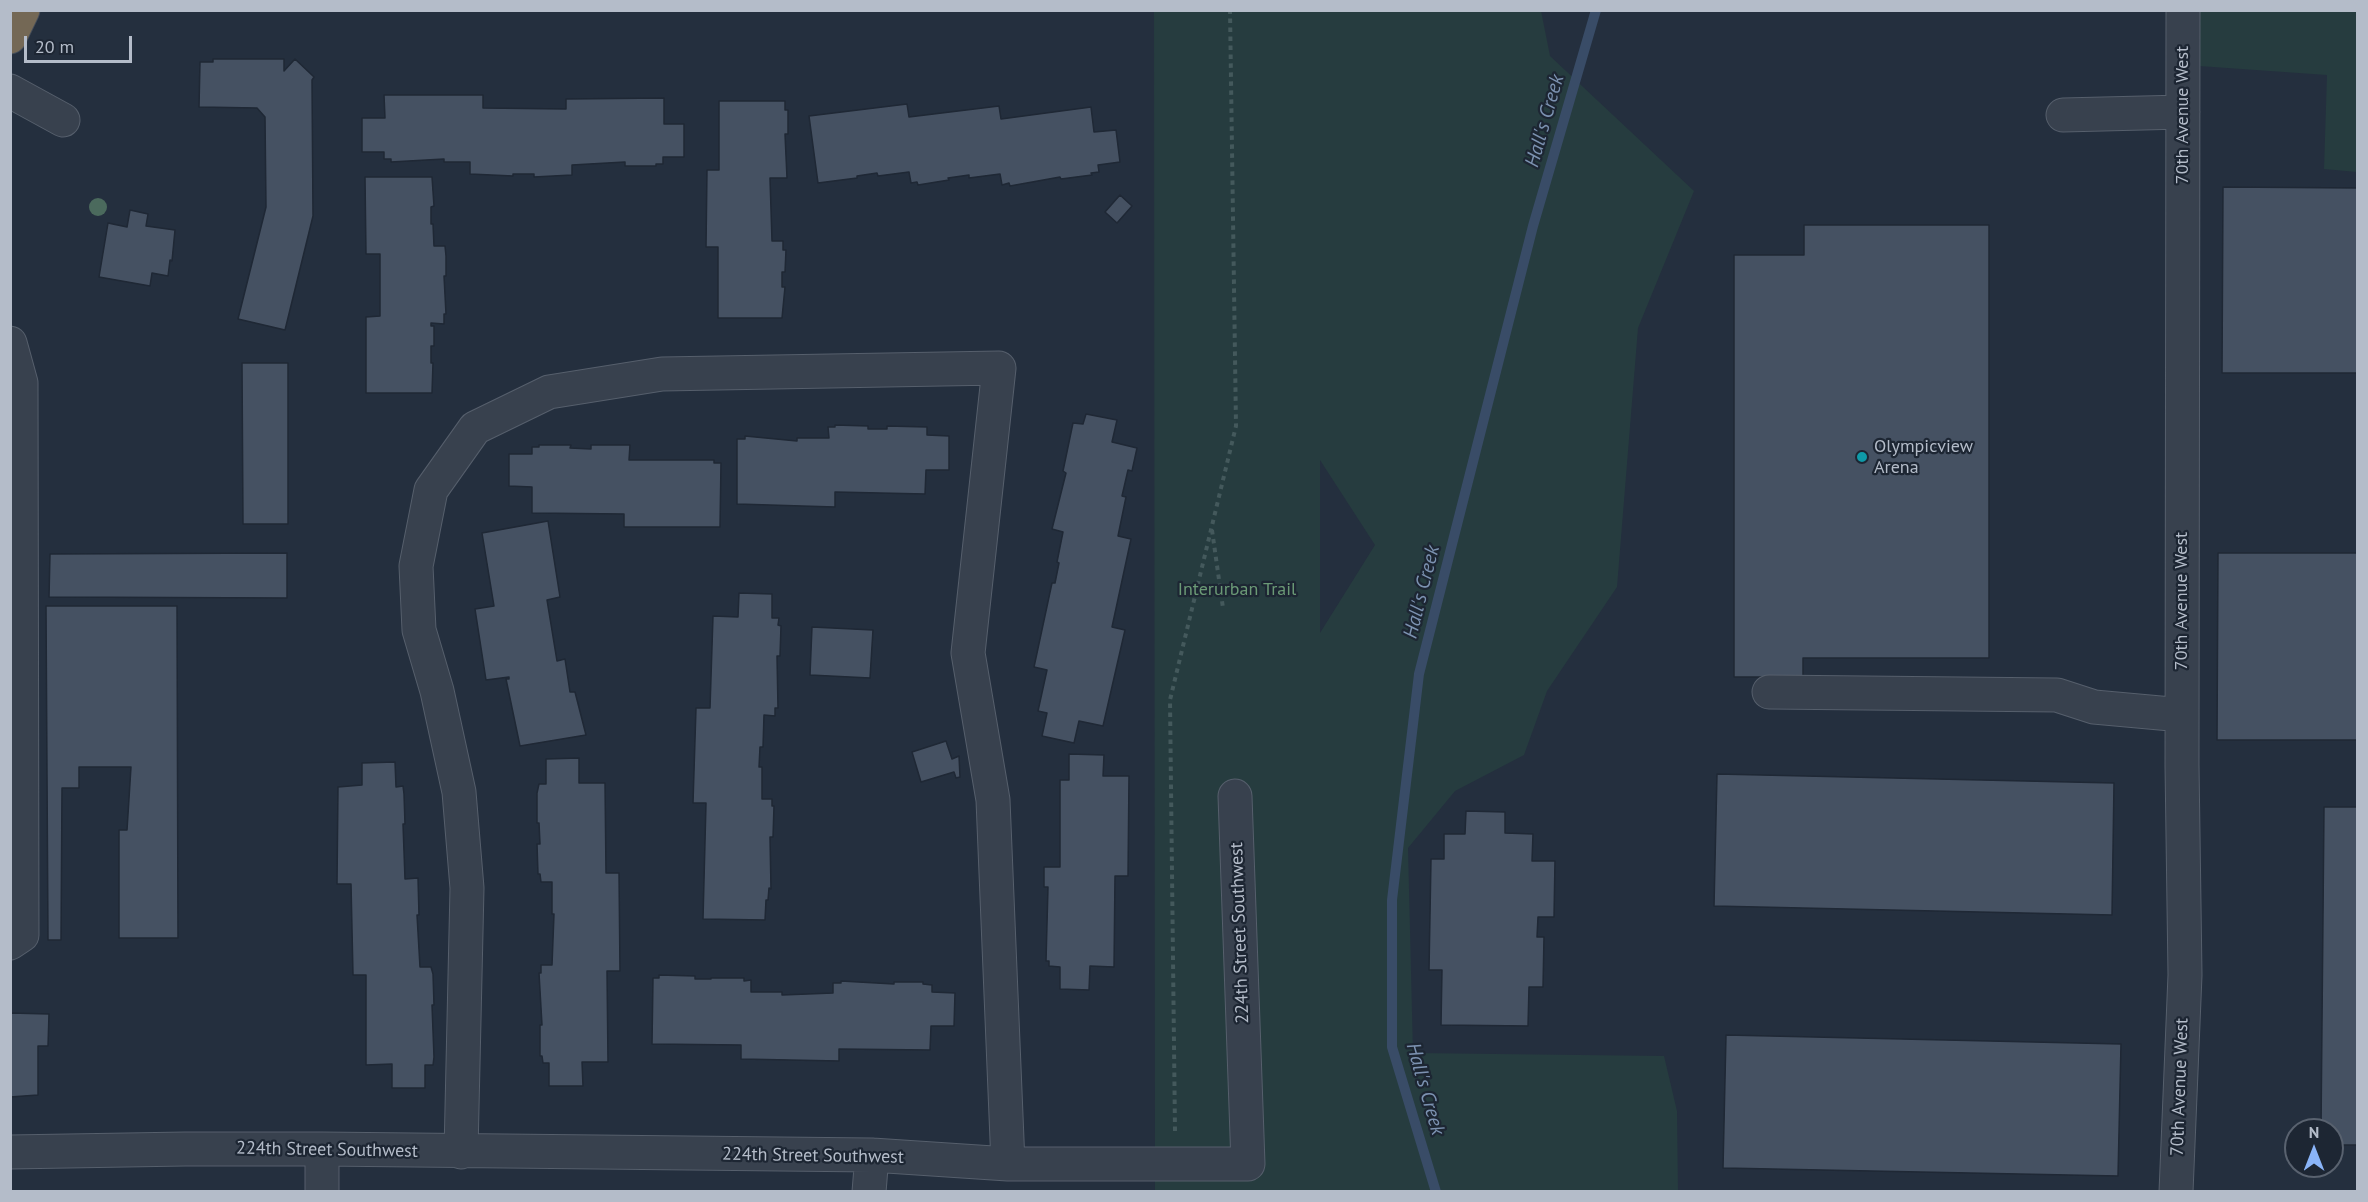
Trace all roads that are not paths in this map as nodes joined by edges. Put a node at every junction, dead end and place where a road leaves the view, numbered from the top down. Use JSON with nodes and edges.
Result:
{"nodes":[{"id":1,"x":23,"y":10,"type":"edge"},
{"id":2,"x":2183,"y":10,"type":"edge"},
{"id":3,"x":10,"y":37,"type":"edge"},
{"id":4,"x":10,"y":91,"type":"edge"},
{"id":5,"x":2183,"y":112,"type":"junction"},
{"id":6,"x":2063,"y":115,"type":"dead end"},
{"id":7,"x":63,"y":120,"type":"dead end"},
{"id":8,"x":10,"y":343,"type":"edge"},
{"id":9,"x":1769,"y":692,"type":"dead end"},
{"id":10,"x":2182,"y":715,"type":"junction"},
{"id":11,"x":1235,"y":796,"type":"dead end"},
{"id":12,"x":11,"y":943,"type":"edge"},
{"id":13,"x":322,"y":1149,"type":"junction"},
{"id":14,"x":10,"y":1152,"type":"edge"},
{"id":15,"x":461,"y":1152,"type":"junction"},
{"id":16,"x":872,"y":1155,"type":"junction"},
{"id":17,"x":1008,"y":1164,"type":"junction"},
{"id":18,"x":322,"y":1191,"type":"edge"},
{"id":19,"x":869,"y":1191,"type":"edge"},
{"id":20,"x":2175,"y":1191,"type":"edge"}],
"edges":[{"from":1,"to":3,"type":"highway"},
{"from":2,"to":5,"type":"street","name":"70th Avenue West"},
{"from":4,"to":7,"type":"street"},
{"from":5,"to":6,"type":"street"},
{"from":5,"to":10,"type":"street","name":"70th Avenue West"},
{"from":8,"to":12,"type":"street"},
{"from":9,"to":10,"type":"street"},
{"from":10,"to":20,"type":"street","name":"70th Avenue West"},
{"from":11,"to":17,"type":"street","name":"224th Street Southwest"},
{"from":13,"to":14,"type":"street","name":"224th Street Southwest"},
{"from":13,"to":15,"type":"street","name":"224th Street Southwest"},
{"from":13,"to":18,"type":"street"},
{"from":15,"to":16,"type":"street","name":"224th Street Southwest"},
{"from":15,"to":17,"type":"street"},
{"from":16,"to":17,"type":"street","name":"224th Street Southwest"},
{"from":16,"to":19,"type":"street"}]}
